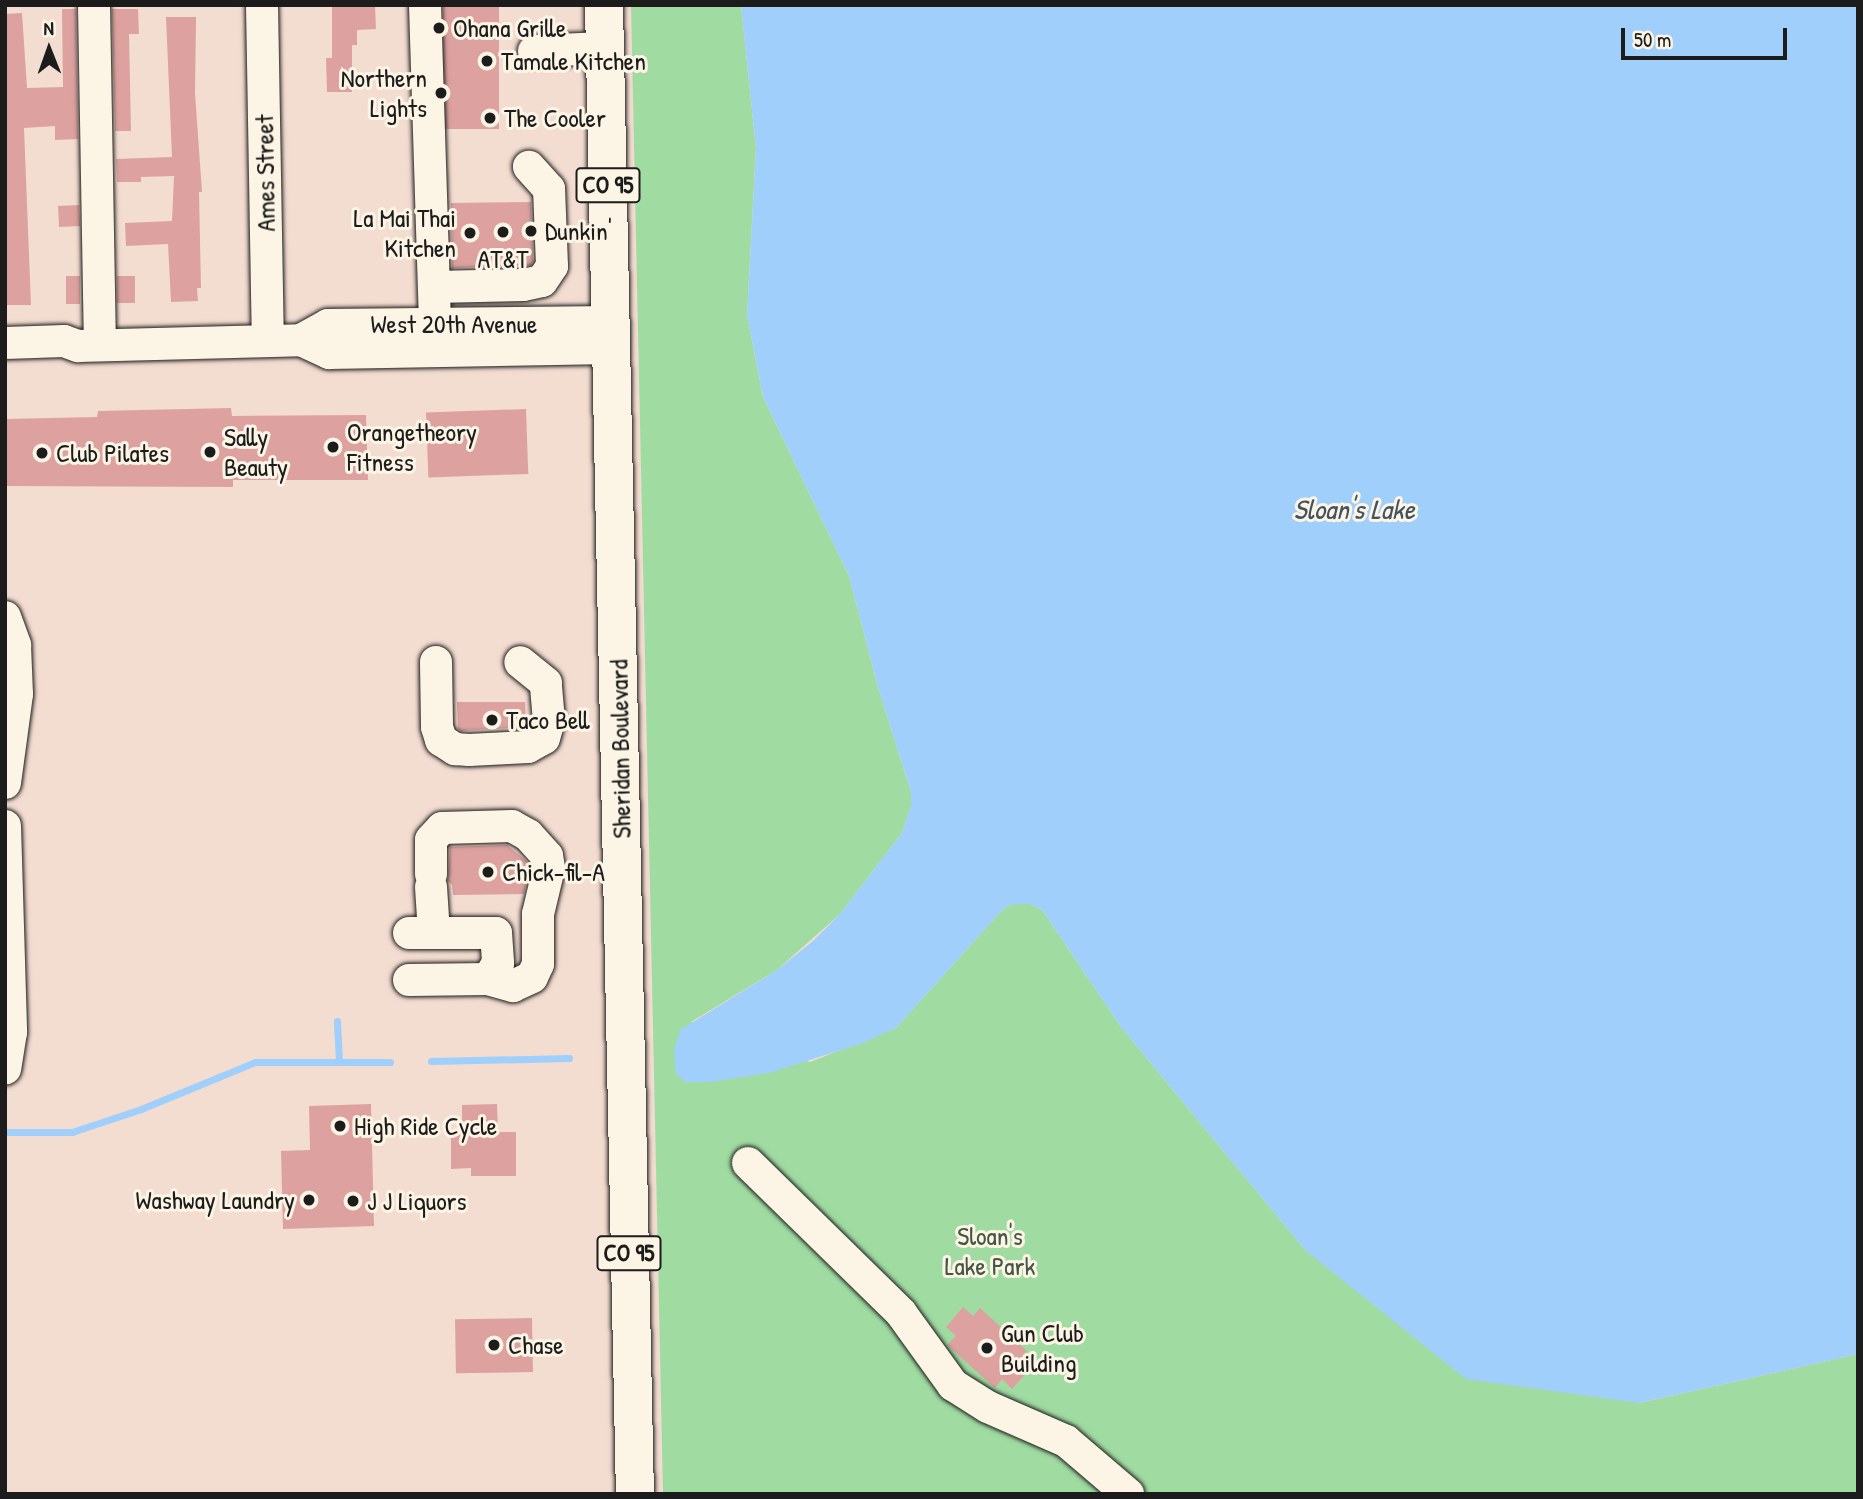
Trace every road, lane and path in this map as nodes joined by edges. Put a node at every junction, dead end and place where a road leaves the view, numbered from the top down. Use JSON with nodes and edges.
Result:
{"nodes":[{"id":1,"x":94,"y":5,"type":"edge"},
{"id":2,"x":261,"y":5,"type":"edge"},
{"id":3,"x":425,"y":5,"type":"edge"},
{"id":4,"x":604,"y":5,"type":"edge"},
{"id":5,"x":605,"y":48,"type":"junction"},
{"id":6,"x":534,"y":51,"type":"dead end"},
{"id":7,"x":529,"y":167,"type":"dead end"},
{"id":8,"x":435,"y":286,"type":"junction"},
{"id":9,"x":435,"y":324,"type":"junction"},
{"id":10,"x":611,"y":335,"type":"junction"},
{"id":11,"x":300,"y":340,"type":"junction"},
{"id":12,"x":268,"y":341,"type":"junction"},
{"id":13,"x":5,"y":343,"type":"edge"},
{"id":14,"x":89,"y":346,"type":"junction"},
{"id":15,"x":5,"y":366,"type":"edge"},
{"id":16,"x":5,"y":617,"type":"edge"},
{"id":17,"x":436,"y":662,"type":"dead end"},
{"id":18,"x":520,"y":662,"type":"dead end"},
{"id":19,"x":5,"y":783,"type":"edge"},
{"id":20,"x":5,"y":826,"type":"edge"},
{"id":21,"x":488,"y":979,"type":"junction"},
{"id":22,"x":409,"y":981,"type":"dead end"},
{"id":23,"x":6,"y":1063,"type":"edge"},
{"id":24,"x":748,"y":1163,"type":"dead end"},
{"id":25,"x":635,"y":1494,"type":"edge"},
{"id":26,"x":1128,"y":1494,"type":"edge"}],
"edges":[{"from":1,"to":14,"type":"street"},
{"from":2,"to":12,"type":"street","name":"Ames Street"},
{"from":3,"to":8,"type":"street"},
{"from":4,"to":5,"type":"main road","name":"Sheridan Boulevard","number":"CO 95"},
{"from":5,"to":6,"type":"street"},
{"from":5,"to":10,"type":"main road","name":"Sheridan Boulevard","number":"CO 95"},
{"from":7,"to":8,"type":"street"},
{"from":8,"to":9,"type":"street"},
{"from":9,"to":10,"type":"street","name":"West 20th Avenue"},
{"from":9,"to":11,"type":"street","name":"West 20th Avenue"},
{"from":10,"to":11,"type":"street","name":"West 20th Avenue"},
{"from":10,"to":25,"type":"main road","name":"Sheridan Boulevard","number":"CO 95"},
{"from":11,"to":12,"type":"street","name":"West 20th Avenue"},
{"from":12,"to":14,"type":"street","name":"West 20th Avenue"},
{"from":13,"to":14,"type":"street","name":"West 20th Avenue"},
{"from":14,"to":15,"type":"street","name":"West 20th Avenue"},
{"from":16,"to":19,"type":"street"},
{"from":17,"to":18,"type":"street"},
{"from":20,"to":23,"type":"street"},
{"from":21,"to":21,"type":"street"},
{"from":21,"to":22,"type":"street"},
{"from":24,"to":26,"type":"street"}]}
